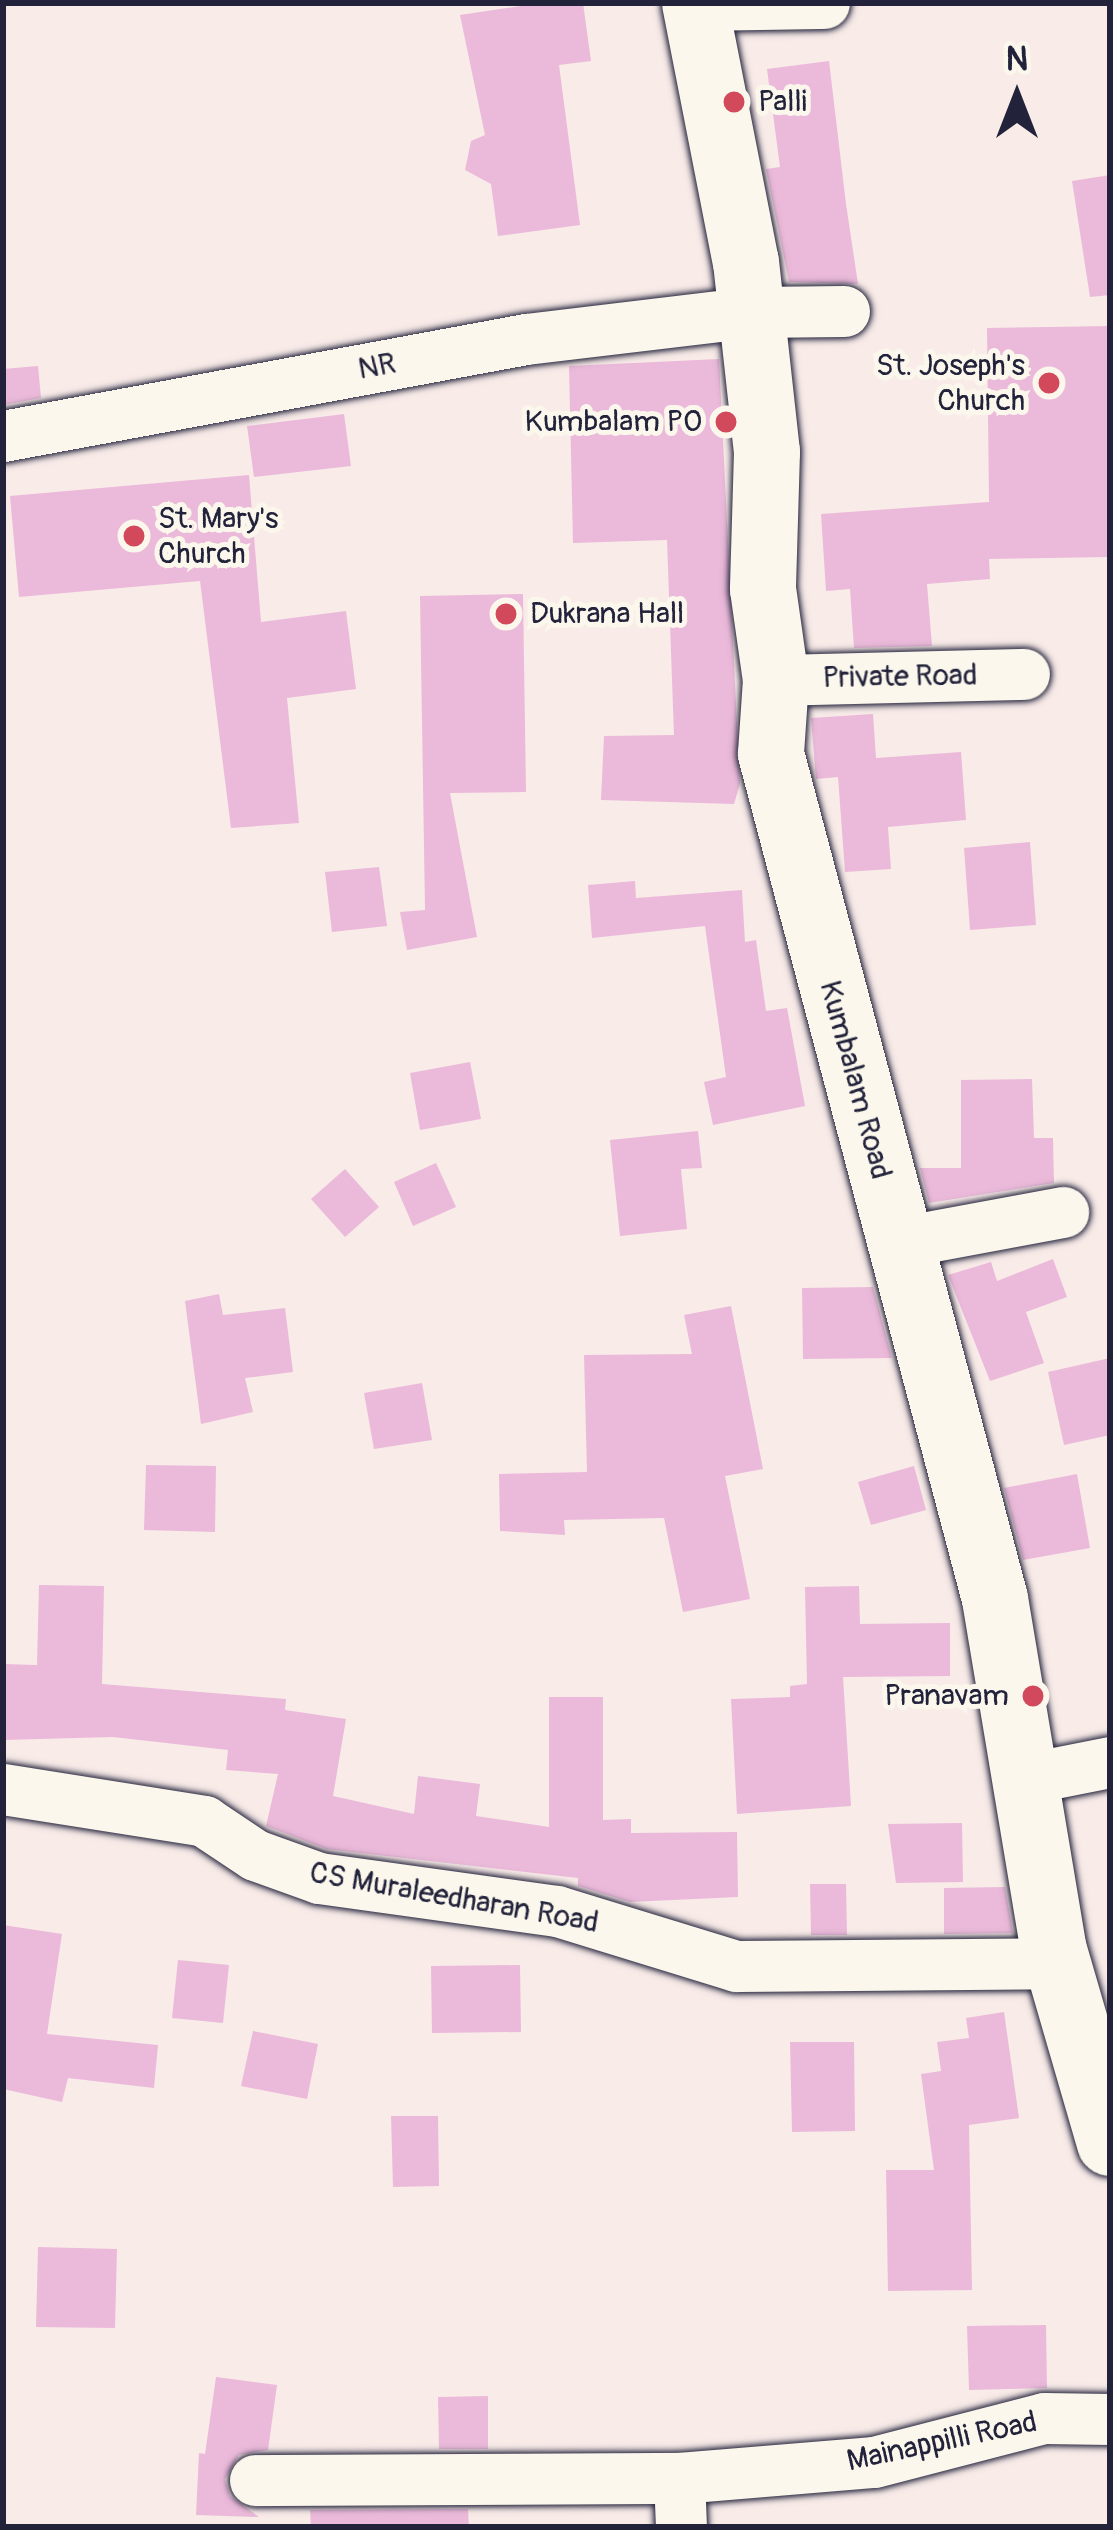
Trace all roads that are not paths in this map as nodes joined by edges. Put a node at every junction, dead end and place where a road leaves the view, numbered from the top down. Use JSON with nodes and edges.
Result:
{"nodes":[{"id":1,"x":824,"y":3,"type":"edge"},
{"id":2,"x":695,"y":4,"type":"edge"},
{"id":3,"x":844,"y":311,"type":"dead end"},
{"id":4,"x":752,"y":312,"type":"junction"},
{"id":5,"x":3,"y":436,"type":"edge"},
{"id":6,"x":1024,"y":674,"type":"dead end"},
{"id":7,"x":776,"y":680,"type":"junction"},
{"id":8,"x":1063,"y":1212,"type":"dead end"},
{"id":9,"x":901,"y":1242,"type":"junction"},
{"id":10,"x":1110,"y":1762,"type":"edge"},
{"id":11,"x":1029,"y":1778,"type":"junction"},
{"id":12,"x":3,"y":1789,"type":"edge"},
{"id":13,"x":1058,"y":1964,"type":"junction"},
{"id":14,"x":1110,"y":2143,"type":"edge"},
{"id":15,"x":1110,"y":2420,"type":"edge"},
{"id":16,"x":255,"y":2480,"type":"dead end"},
{"id":17,"x":680,"y":2503,"type":"edge"}],
"edges":[{"from":1,"to":2,"type":"street"},
{"from":2,"to":4,"type":"main road","name":"Kumbalam Road"},
{"from":3,"to":4,"type":"street","name":"NR"},
{"from":4,"to":5,"type":"street","name":"NR"},
{"from":4,"to":7,"type":"main road","name":"Kumbalam Road"},
{"from":6,"to":7,"type":"street","name":"Private Road"},
{"from":7,"to":9,"type":"main road","name":"Kumbalam Road"},
{"from":8,"to":9,"type":"street"},
{"from":9,"to":11,"type":"main road","name":"Kumbalam Road"},
{"from":10,"to":11,"type":"street"},
{"from":11,"to":13,"type":"main road","name":"Kumbalam Road"},
{"from":12,"to":13,"type":"street","name":"CS Muraleedharan Road"},
{"from":13,"to":14,"type":"main road","name":"Kumbalam Road"},
{"from":15,"to":17,"type":"street","name":"Mainappilli Road"},
{"from":16,"to":17,"type":"street","name":"Mainappilli Road"}]}
